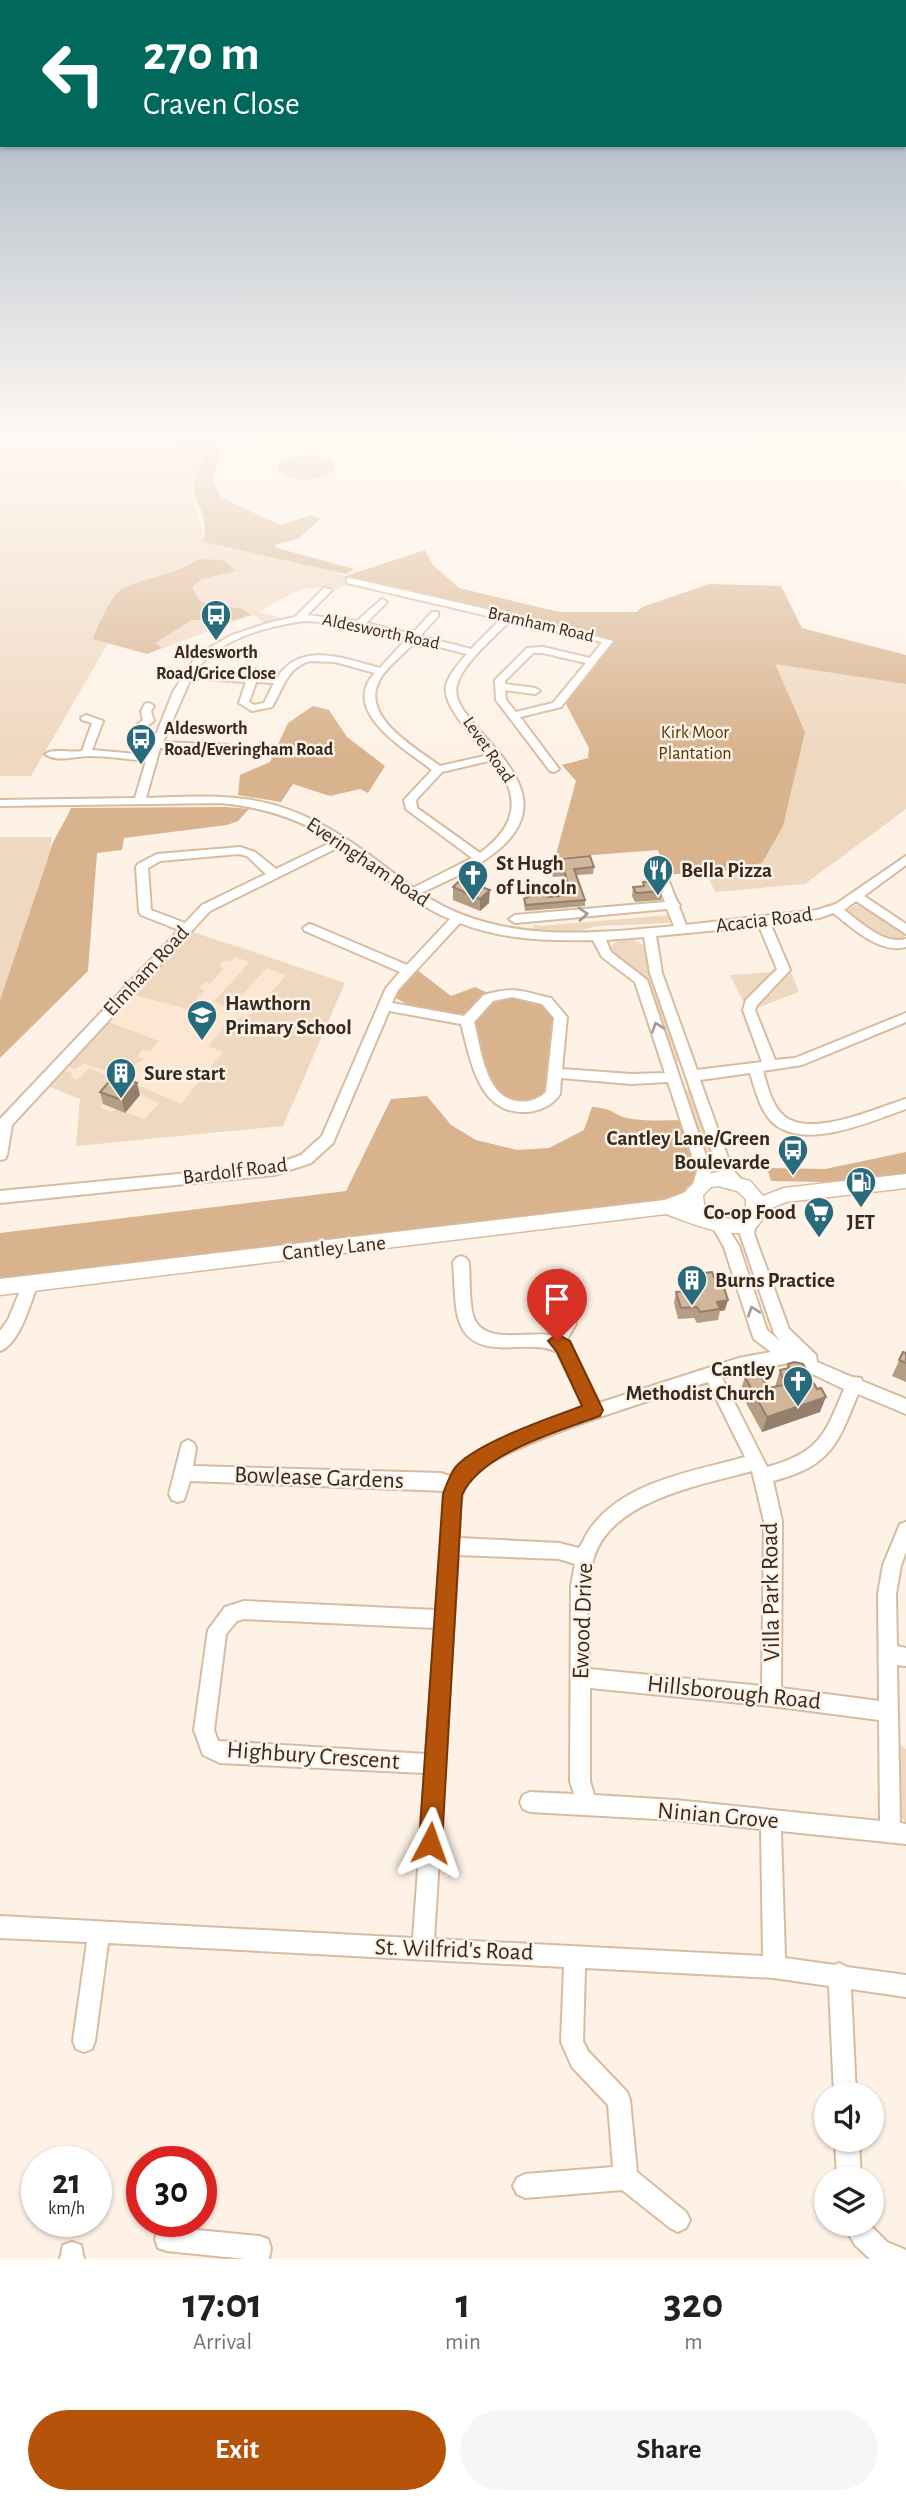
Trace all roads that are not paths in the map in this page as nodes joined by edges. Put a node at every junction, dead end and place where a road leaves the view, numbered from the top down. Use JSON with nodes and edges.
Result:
{"nodes":[{"id":1,"x":350,"y":581,"type":"dead end"},
{"id":2,"x":327,"y":590,"type":"dead end"},
{"id":3,"x":381,"y":602,"type":"dead end"},
{"id":4,"x":435,"y":614,"type":"dead end"},
{"id":5,"x":509,"y":617,"type":"junction"},
{"id":6,"x":299,"y":618,"type":"junction"},
{"id":7,"x":357,"y":626,"type":"junction"},
{"id":8,"x":412,"y":639,"type":"junction"},
{"id":9,"x":475,"y":653,"type":"junction"},
{"id":10,"x":591,"y":661,"type":"junction"},
{"id":11,"x":381,"y":671,"type":"junction"},
{"id":12,"x":189,"y":675,"type":"junction"},
{"id":13,"x":252,"y":679,"type":"junction"},
{"id":14,"x":282,"y":681,"type":"junction"},
{"id":15,"x":500,"y":686,"type":"junction"},
{"id":16,"x":535,"y":691,"type":"dead end"},
{"id":17,"x":149,"y":706,"type":"dead end"},
{"id":18,"x":513,"y":716,"type":"junction"},
{"id":19,"x":86,"y":718,"type":"dead end"},
{"id":20,"x":167,"y":723,"type":"junction"},
{"id":21,"x":156,"y":745,"type":"junction"},
{"id":22,"x":228,"y":748,"type":"dead end"},
{"id":23,"x":86,"y":752,"type":"junction"},
{"id":24,"x":50,"y":754,"type":"dead end"},
{"id":25,"x":494,"y":757,"type":"junction"},
{"id":26,"x":150,"y":758,"type":"junction"},
{"id":27,"x":554,"y":769,"type":"dead end"},
{"id":28,"x":438,"y":770,"type":"junction"},
{"id":29,"x":140,"y":801,"type":"junction"},
{"id":30,"x":0,"y":803,"type":"edge"},
{"id":31,"x":344,"y":840,"type":"junction"},
{"id":32,"x":478,"y":858,"type":"junction"},
{"id":33,"x":903,"y":865,"type":"edge"},
{"id":34,"x":274,"y":874,"type":"junction"},
{"id":35,"x":661,"y":877,"type":"dead end"},
{"id":36,"x":412,"y":893,"type":"junction"},
{"id":37,"x":856,"y":896,"type":"junction"},
{"id":38,"x":674,"y":905,"type":"junction"},
{"id":39,"x":835,"y":909,"type":"junction"},
{"id":40,"x":458,"y":918,"type":"junction"},
{"id":41,"x":515,"y":919,"type":"dead end"},
{"id":42,"x":764,"y":921,"type":"junction"},
{"id":43,"x":186,"y":928,"type":"junction"},
{"id":44,"x":309,"y":928,"type":"dead end"},
{"id":45,"x":681,"y":929,"type":"junction"},
{"id":46,"x":906,"y":930,"type":"edge"},
{"id":47,"x":649,"y":932,"type":"junction"},
{"id":48,"x":598,"y":937,"type":"junction"},
{"id":49,"x":906,"y":943,"type":"edge"},
{"id":50,"x":407,"y":970,"type":"junction"},
{"id":51,"x":384,"y":1006,"type":"junction"},
{"id":52,"x":906,"y":1017,"type":"edge"},
{"id":53,"x":467,"y":1021,"type":"junction"},
{"id":54,"x":771,"y":1067,"type":"junction"},
{"id":55,"x":755,"y":1069,"type":"junction"},
{"id":56,"x":555,"y":1073,"type":"junction"},
{"id":57,"x":692,"y":1075,"type":"junction"},
{"id":58,"x":673,"y":1077,"type":"junction"},
{"id":59,"x":906,"y":1104,"type":"edge"},
{"id":60,"x":2,"y":1123,"type":"edge"},
{"id":61,"x":0,"y":1155,"type":"edge"},
{"id":62,"x":906,"y":1181,"type":"edge"},
{"id":63,"x":741,"y":1184,"type":"junction"},
{"id":64,"x":696,"y":1190,"type":"junction"},
{"id":65,"x":784,"y":1195,"type":"junction"},
{"id":66,"x":0,"y":1197,"type":"edge"},
{"id":67,"x":667,"y":1207,"type":"junction"},
{"id":68,"x":753,"y":1214,"type":"junction"},
{"id":69,"x":711,"y":1223,"type":"junction"},
{"id":70,"x":461,"y":1262,"type":"dead end"},
{"id":71,"x":561,"y":1276,"type":"dead end"},
{"id":72,"x":763,"y":1278,"type":"junction"},
{"id":73,"x":742,"y":1280,"type":"junction"},
{"id":74,"x":30,"y":1283,"type":"junction"},
{"id":75,"x":0,"y":1287,"type":"edge"},
{"id":76,"x":765,"y":1340,"type":"junction"},
{"id":77,"x":557,"y":1341,"type":"junction"},
{"id":78,"x":0,"y":1344,"type":"edge"},
{"id":79,"x":789,"y":1356,"type":"junction"},
{"id":80,"x":738,"y":1366,"type":"junction"},
{"id":81,"x":819,"y":1367,"type":"junction"},
{"id":82,"x":712,"y":1374,"type":"junction"},
{"id":83,"x":855,"y":1383,"type":"junction"},
{"id":84,"x":906,"y":1406,"type":"edge"},
{"id":85,"x":594,"y":1410,"type":"junction"},
{"id":86,"x":188,"y":1448,"type":"dead end"},
{"id":87,"x":760,"y":1469,"type":"junction"},
{"id":88,"x":183,"y":1473,"type":"junction"},
{"id":89,"x":455,"y":1486,"type":"junction"},
{"id":90,"x":178,"y":1494,"type":"dead end"},
{"id":91,"x":906,"y":1530,"type":"edge"},
{"id":92,"x":449,"y":1546,"type":"junction"},
{"id":93,"x":583,"y":1558,"type":"junction"},
{"id":94,"x":444,"y":1619,"type":"junction"},
{"id":95,"x":896,"y":1655,"type":"edge"},
{"id":96,"x":580,"y":1678,"type":"junction"},
{"id":97,"x":771,"y":1696,"type":"junction"},
{"id":98,"x":888,"y":1712,"type":"junction"},
{"id":99,"x":436,"y":1764,"type":"junction"},
{"id":100,"x":530,"y":1802,"type":"dead end"},
{"id":101,"x":587,"y":1806,"type":"junction"},
{"id":102,"x":771,"y":1820,"type":"junction"},
{"id":103,"x":898,"y":1834,"type":"edge"},
{"id":104,"x":0,"y":1927,"type":"edge"},
{"id":105,"x":99,"y":1931,"type":"junction"},
{"id":106,"x":423,"y":1950,"type":"junction"},
{"id":107,"x":575,"y":1955,"type":"junction"},
{"id":108,"x":774,"y":1967,"type":"junction"},
{"id":109,"x":839,"y":1974,"type":"junction"},
{"id":110,"x":906,"y":1986,"type":"edge"},
{"id":111,"x":84,"y":2041,"type":"dead end"},
{"id":112,"x":844,"y":2082,"type":"edge"},
{"id":113,"x":626,"y":2178,"type":"junction"},
{"id":114,"x":525,"y":2186,"type":"dead end"},
{"id":115,"x":678,"y":2220,"type":"dead end"},
{"id":116,"x":863,"y":2236,"type":"edge"},
{"id":117,"x":167,"y":2239,"type":"dead end"},
{"id":118,"x":257,"y":2259,"type":"edge"},
{"id":119,"x":898,"y":2259,"type":"edge"}],
"edges":[{"from":1,"to":5,"type":"street","name":"Bramham Road"},
{"from":2,"to":6,"type":"street"},
{"from":3,"to":7,"type":"street"},
{"from":4,"to":8,"type":"street"},
{"from":5,"to":9,"type":"street","name":"Levet Road"},
{"from":5,"to":10,"type":"street","name":"Bramham Road"},
{"from":6,"to":7,"type":"street","name":"Aldesworth Road"},
{"from":6,"to":12,"type":"street","name":"Aldesworth Road"},
{"from":7,"to":8,"type":"street","name":"Aldesworth Road"},
{"from":8,"to":9,"type":"street","name":"Aldesworth Road"},
{"from":8,"to":11,"type":"street"},
{"from":9,"to":25,"type":"street","name":"Levet Road"},
{"from":10,"to":15,"type":"street"},
{"from":10,"to":18,"type":"street","name":"Bramham Road"},
{"from":11,"to":14,"type":"street"},
{"from":11,"to":28,"type":"street"},
{"from":12,"to":13,"type":"street"},
{"from":12,"to":20,"type":"street","name":"Aldesworth Road"},
{"from":13,"to":14,"type":"street"},
{"from":13,"to":14,"type":"street"},
{"from":15,"to":16,"type":"street"},
{"from":15,"to":18,"type":"street"},
{"from":17,"to":20,"type":"street"},
{"from":18,"to":27,"type":"street"},
{"from":19,"to":23,"type":"street"},
{"from":20,"to":21,"type":"street","name":"Aldesworth Road"},
{"from":21,"to":22,"type":"street"},
{"from":21,"to":26,"type":"street","name":"Aldesworth Road"},
{"from":23,"to":24,"type":"street"},
{"from":23,"to":26,"type":"street"},
{"from":25,"to":28,"type":"street"},
{"from":25,"to":32,"type":"street","name":"Levet Road"},
{"from":26,"to":29,"type":"street","name":"Aldesworth Road"},
{"from":28,"to":32,"type":"street"},
{"from":29,"to":30,"type":"street","name":"Everingham Road"},
{"from":29,"to":31,"type":"street","name":"Everingham Road"},
{"from":31,"to":34,"type":"street","name":"Elmham Road"},
{"from":31,"to":36,"type":"street","name":"Everingham Road"},
{"from":32,"to":36,"type":"street","name":"Levet Road"},
{"from":33,"to":37,"type":"street","name":"Acacia Road"},
{"from":34,"to":43,"type":"street","name":"Elmham Road"},
{"from":34,"to":43,"type":"street"},
{"from":35,"to":38,"type":"street"},
{"from":36,"to":40,"type":"street","name":"Everingham Road"},
{"from":37,"to":39,"type":"street","name":"Acacia Road"},
{"from":37,"to":46,"type":"street"},
{"from":41,"to":38,"type":"street","one_way":true},
{"from":38,"to":45,"type":"street"},
{"from":39,"to":42,"type":"street","name":"Acacia Road"},
{"from":39,"to":49,"type":"street"},
{"from":40,"to":48,"type":"street","name":"Everingham Road"},
{"from":40,"to":50,"type":"street","name":"Bardolf Road"},
{"from":42,"to":45,"type":"street","name":"Acacia Road"},
{"from":42,"to":54,"type":"street"},
{"from":43,"to":60,"type":"street","name":"Elmham Road"},
{"from":44,"to":50,"type":"street"},
{"from":45,"to":47,"type":"street","name":"Acacia Road"},
{"from":47,"to":48,"type":"street","name":"Everingham Road"},
{"from":47,"to":57,"type":"street"},
{"from":58,"to":48,"type":"street","one_way":true},
{"from":50,"to":51,"type":"street","name":"Bardolf Road"},
{"from":51,"to":53,"type":"street"},
{"from":51,"to":66,"type":"street","name":"Bardolf Road"},
{"from":52,"to":54,"type":"street"},
{"from":53,"to":56,"type":"street"},
{"from":53,"to":56,"type":"street"},
{"from":54,"to":55,"type":"street"},
{"from":55,"to":57,"type":"street"},
{"from":55,"to":59,"type":"street"},
{"from":56,"to":58,"type":"street"},
{"from":57,"to":58,"type":"street"},
{"from":57,"to":58,"type":"street"},
{"from":57,"to":63,"type":"street"},
{"from":58,"to":64,"type":"street"},
{"from":60,"to":61,"type":"street","name":"Elmham Road"},
{"from":62,"to":65,"type":"main road"},
{"from":63,"to":64,"type":"main road"},
{"from":63,"to":65,"type":"main road"},
{"from":63,"to":68,"type":"main road"},
{"from":64,"to":67,"type":"main road","name":"Cantley Lane"},
{"from":64,"to":69,"type":"main road"},
{"from":65,"to":68,"type":"main road"},
{"from":67,"to":69,"type":"main road","name":"Cantley Lane"},
{"from":67,"to":74,"type":"main road","name":"Cantley Lane"},
{"from":68,"to":69,"type":"main road"},
{"from":68,"to":72,"type":"street"},
{"from":69,"to":73,"type":"street"},
{"from":70,"to":77,"type":"street"},
{"from":71,"to":77,"type":"street"},
{"from":72,"to":73,"type":"street"},
{"from":72,"to":81,"type":"street"},
{"from":76,"to":73,"type":"street","one_way":true},
{"from":74,"to":75,"type":"main road","name":"Cantley Lane"},
{"from":74,"to":78,"type":"street"},
{"from":76,"to":79,"type":"street"},
{"from":76,"to":80,"type":"street"},
{"from":77,"to":85,"type":"street"},
{"from":79,"to":80,"type":"street"},
{"from":79,"to":81,"type":"street"},
{"from":80,"to":82,"type":"street"},
{"from":81,"to":83,"type":"street"},
{"from":82,"to":85,"type":"street"},
{"from":82,"to":87,"type":"street","name":"Villa Park Road"},
{"from":83,"to":84,"type":"street"},
{"from":83,"to":87,"type":"street","name":"Ewood Drive"},
{"from":85,"to":89,"type":"street"},
{"from":86,"to":88,"type":"street"},
{"from":87,"to":93,"type":"street","name":"Ewood Drive"},
{"from":87,"to":97,"type":"street","name":"Villa Park Road"},
{"from":88,"to":89,"type":"street","name":"Bowlease Gardens"},
{"from":88,"to":90,"type":"street"},
{"from":89,"to":92,"type":"street"},
{"from":91,"to":95,"type":"street"},
{"from":92,"to":93,"type":"street"},
{"from":92,"to":94,"type":"street"},
{"from":93,"to":96,"type":"street","name":"Ewood Drive"},
{"from":94,"to":99,"type":"street"},
{"from":94,"to":99,"type":"street","name":"Highbury Crescent"},
{"from":95,"to":98,"type":"street"},
{"from":96,"to":97,"type":"street","name":"Hillsborough Road"},
{"from":96,"to":101,"type":"street","name":"Ewood Drive"},
{"from":97,"to":98,"type":"street","name":"Hillsborough Road"},
{"from":98,"to":103,"type":"street"},
{"from":99,"to":106,"type":"street"},
{"from":100,"to":101,"type":"street","name":"Ninian Grove"},
{"from":101,"to":102,"type":"street","name":"Ninian Grove"},
{"from":102,"to":103,"type":"street","name":"Ninian Grove"},
{"from":102,"to":108,"type":"street"},
{"from":104,"to":105,"type":"street","name":"St. Wilfrid's Road"},
{"from":105,"to":106,"type":"street","name":"St. Wilfrid's Road"},
{"from":105,"to":111,"type":"street"},
{"from":106,"to":107,"type":"street","name":"St. Wilfrid's Road"},
{"from":107,"to":108,"type":"street","name":"St. Wilfrid's Road"},
{"from":107,"to":113,"type":"street"},
{"from":108,"to":109,"type":"street","name":"St. Wilfrid's Road"},
{"from":109,"to":110,"type":"street","name":"St. Wilfrid's Road"},
{"from":109,"to":112,"type":"street"},
{"from":113,"to":114,"type":"street"},
{"from":113,"to":115,"type":"street"},
{"from":116,"to":119,"type":"street"},
{"from":117,"to":118,"type":"street"}]}
